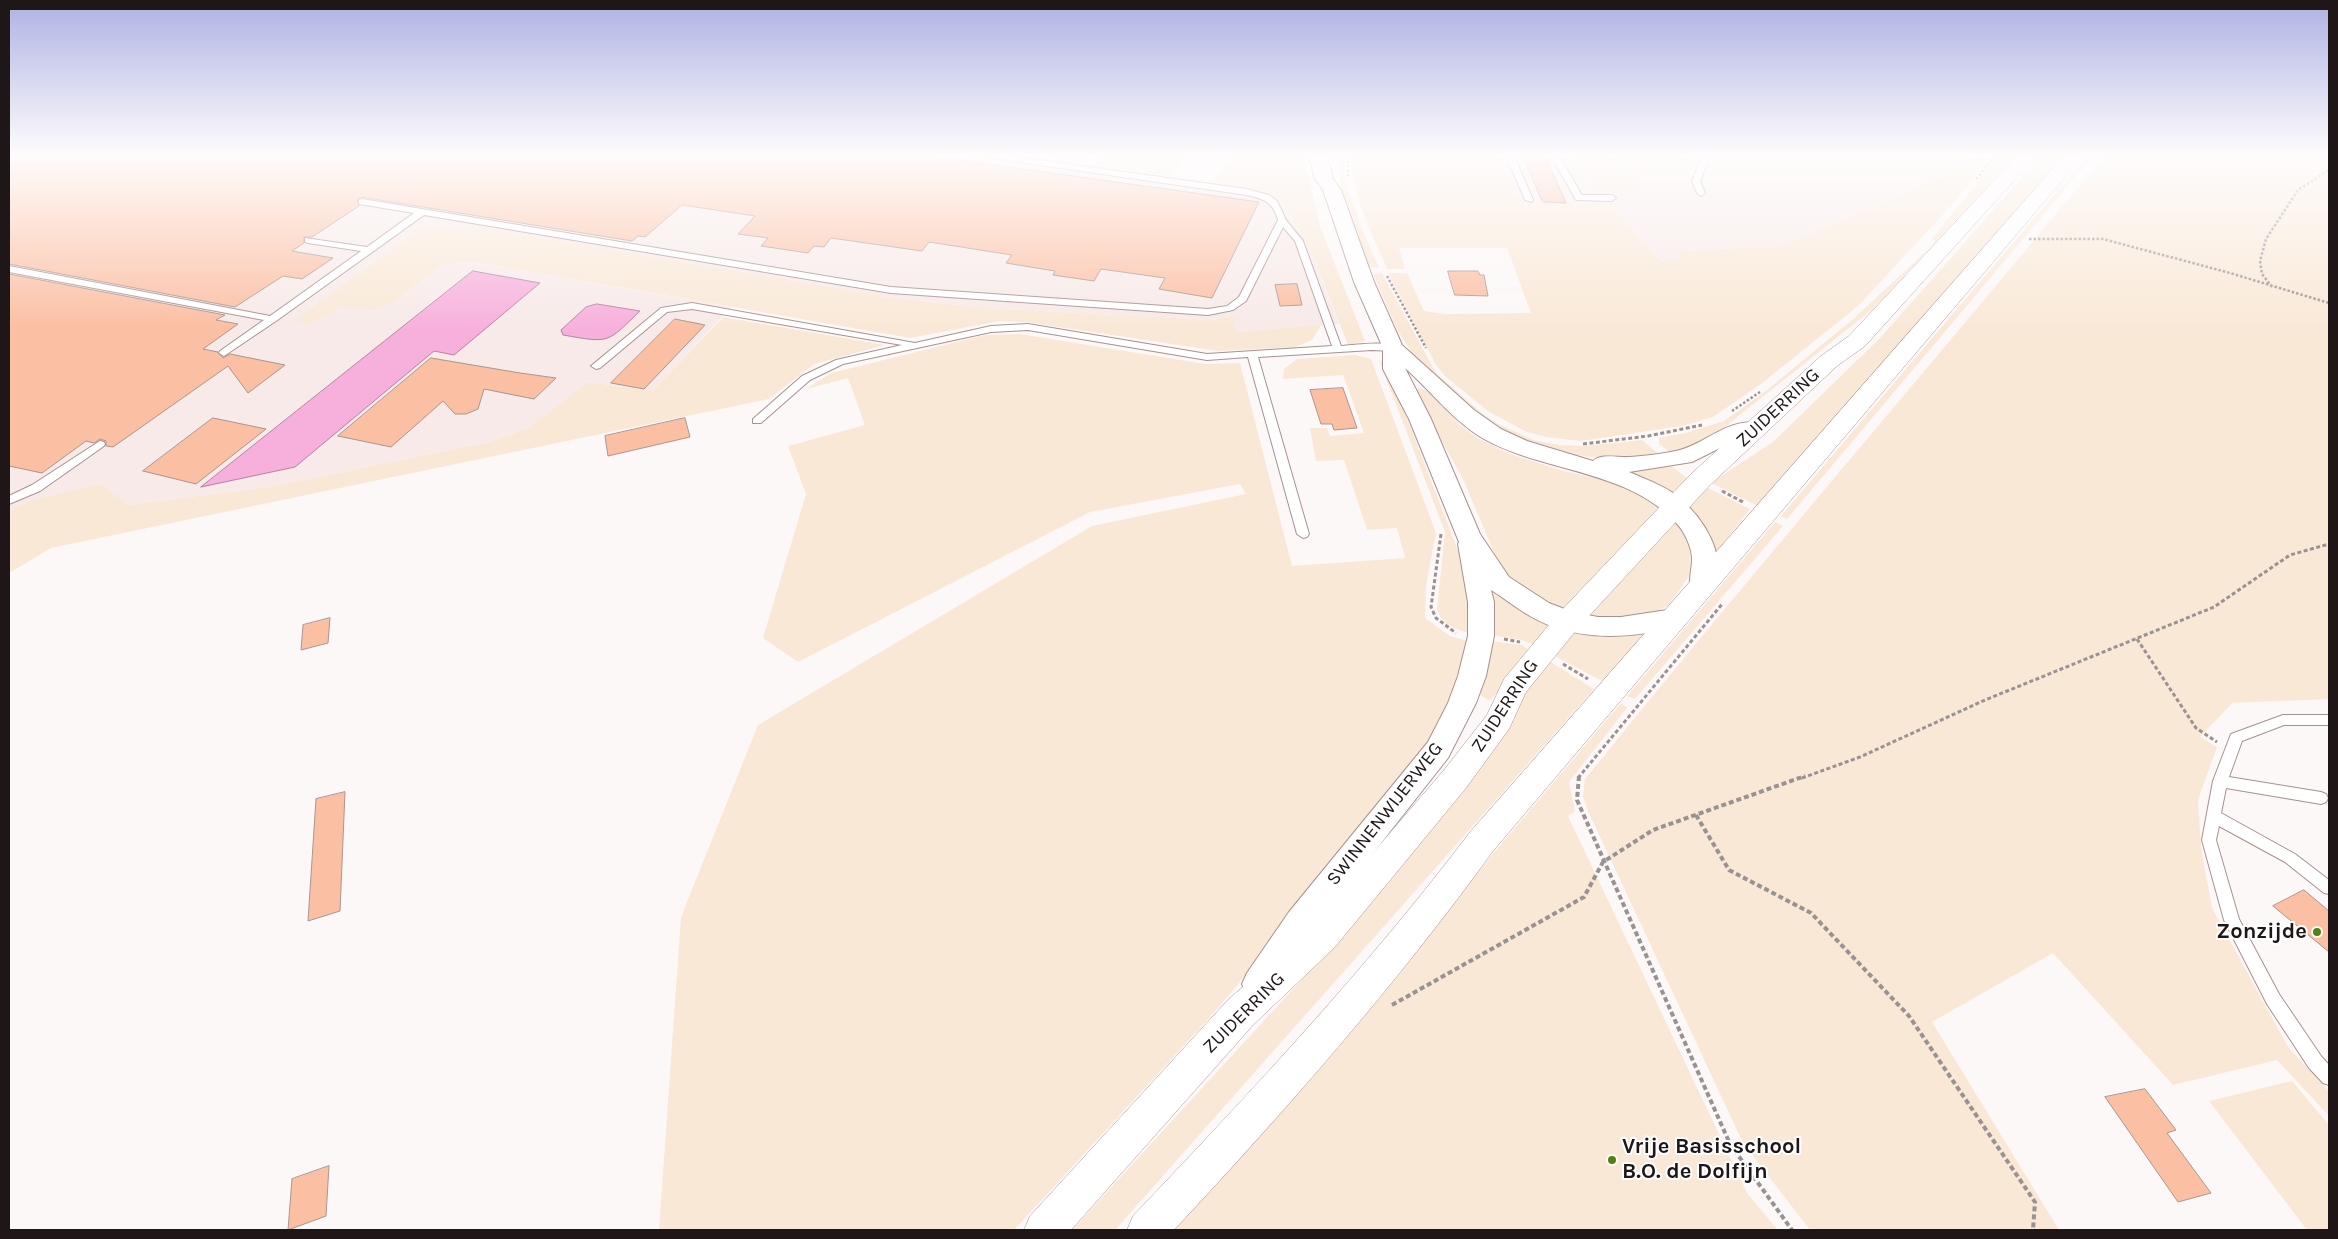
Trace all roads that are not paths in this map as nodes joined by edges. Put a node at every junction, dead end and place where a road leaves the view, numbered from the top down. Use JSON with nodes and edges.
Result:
{"nodes":[{"id":1,"x":419,"y":214,"type":"edge"},
{"id":2,"x":433,"y":214,"type":"edge"},
{"id":3,"x":1281,"y":214,"type":"edge"},
{"id":4,"x":1347,"y":214,"type":"edge"},
{"id":5,"x":1974,"y":214,"type":"edge"},
{"id":6,"x":2026,"y":214,"type":"edge"},
{"id":7,"x":1282,"y":220,"type":"junction"},
{"id":8,"x":308,"y":240,"type":"dead end"},
{"id":9,"x":369,"y":250,"type":"junction"},
{"id":10,"x":9,"y":269,"type":"edge"},
{"id":11,"x":273,"y":319,"type":"junction"},
{"id":12,"x":916,"y":345,"type":"junction"},
{"id":13,"x":1393,"y":348,"type":"junction"},
{"id":14,"x":1338,"y":350,"type":"junction"},
{"id":15,"x":224,"y":353,"type":"dead end"},
{"id":16,"x":1254,"y":356,"type":"junction"},
{"id":17,"x":596,"y":366,"type":"dead end"},
{"id":18,"x":757,"y":421,"type":"dead end"},
{"id":19,"x":1755,"y":429,"type":"junction"},
{"id":20,"x":100,"y":444,"type":"dead end"},
{"id":21,"x":1581,"y":454,"type":"junction"},
{"id":22,"x":9,"y":500,"type":"edge"},
{"id":23,"x":1674,"y":506,"type":"junction"},
{"id":24,"x":1303,"y":534,"type":"dead end"},
{"id":25,"x":1468,"y":536,"type":"junction"},
{"id":26,"x":1714,"y":593,"type":"junction"},
{"id":27,"x":1674,"y":618,"type":"junction"},
{"id":28,"x":1568,"y":621,"type":"junction"},
{"id":29,"x":2329,"y":720,"type":"edge"},
{"id":30,"x":2220,"y":781,"type":"junction"},
{"id":31,"x":2321,"y":798,"type":"dead end"},
{"id":32,"x":2214,"y":816,"type":"junction"},
{"id":33,"x":2329,"y":888,"type":"edge"},
{"id":34,"x":1240,"y":1013,"type":"junction"},
{"id":35,"x":2329,"y":1077,"type":"edge"},
{"id":36,"x":1044,"y":1230,"type":"edge"},
{"id":37,"x":1148,"y":1230,"type":"edge"}],
"edges":[{"from":1,"to":9,"type":"lane"},
{"from":2,"to":7,"type":"lane"},
{"from":3,"to":7,"type":"lane"},
{"from":4,"to":13,"type":"street","name":"SWINNENWIJERWEG"},
{"from":5,"to":19,"type":"main road","name":"ZUIDERRING"},
{"from":6,"to":26,"type":"main road"},
{"from":7,"to":14,"type":"lane"},
{"from":8,"to":9,"type":"lane"},
{"from":9,"to":11,"type":"lane"},
{"from":10,"to":11,"type":"lane"},
{"from":11,"to":15,"type":"lane"},
{"from":12,"to":16,"type":"lane"},
{"from":12,"to":17,"type":"lane"},
{"from":12,"to":18,"type":"lane"},
{"from":13,"to":14,"type":"lane"},
{"from":13,"to":21,"type":"street"},
{"from":13,"to":25,"type":"street","name":"SWINNENWIJERWEG"},
{"from":14,"to":16,"type":"lane"},
{"from":16,"to":24,"type":"lane"},
{"from":19,"to":21,"type":"street"},
{"from":19,"to":23,"type":"main road","name":"ZUIDERRING"},
{"from":20,"to":22,"type":"lane"},
{"from":21,"to":23,"type":"street"},
{"from":23,"to":26,"type":"street"},
{"from":23,"to":28,"type":"main road","name":"ZUIDERRING"},
{"from":25,"to":28,"type":"street","name":"SWINNENWIJERWEG"},
{"from":25,"to":34,"type":"street","name":"SWINNENWIJERWEG"},
{"from":26,"to":27,"type":"main road"},
{"from":27,"to":28,"type":"street","name":"SWINNENWIJERWEG"},
{"from":27,"to":37,"type":"main road"},
{"from":28,"to":34,"type":"main road","name":"ZUIDERRING"},
{"from":29,"to":30,"type":"lane"},
{"from":30,"to":31,"type":"lane"},
{"from":30,"to":32,"type":"lane"},
{"from":32,"to":33,"type":"lane"},
{"from":32,"to":35,"type":"lane"},
{"from":34,"to":36,"type":"main road","name":"ZUIDERRING"}]}
